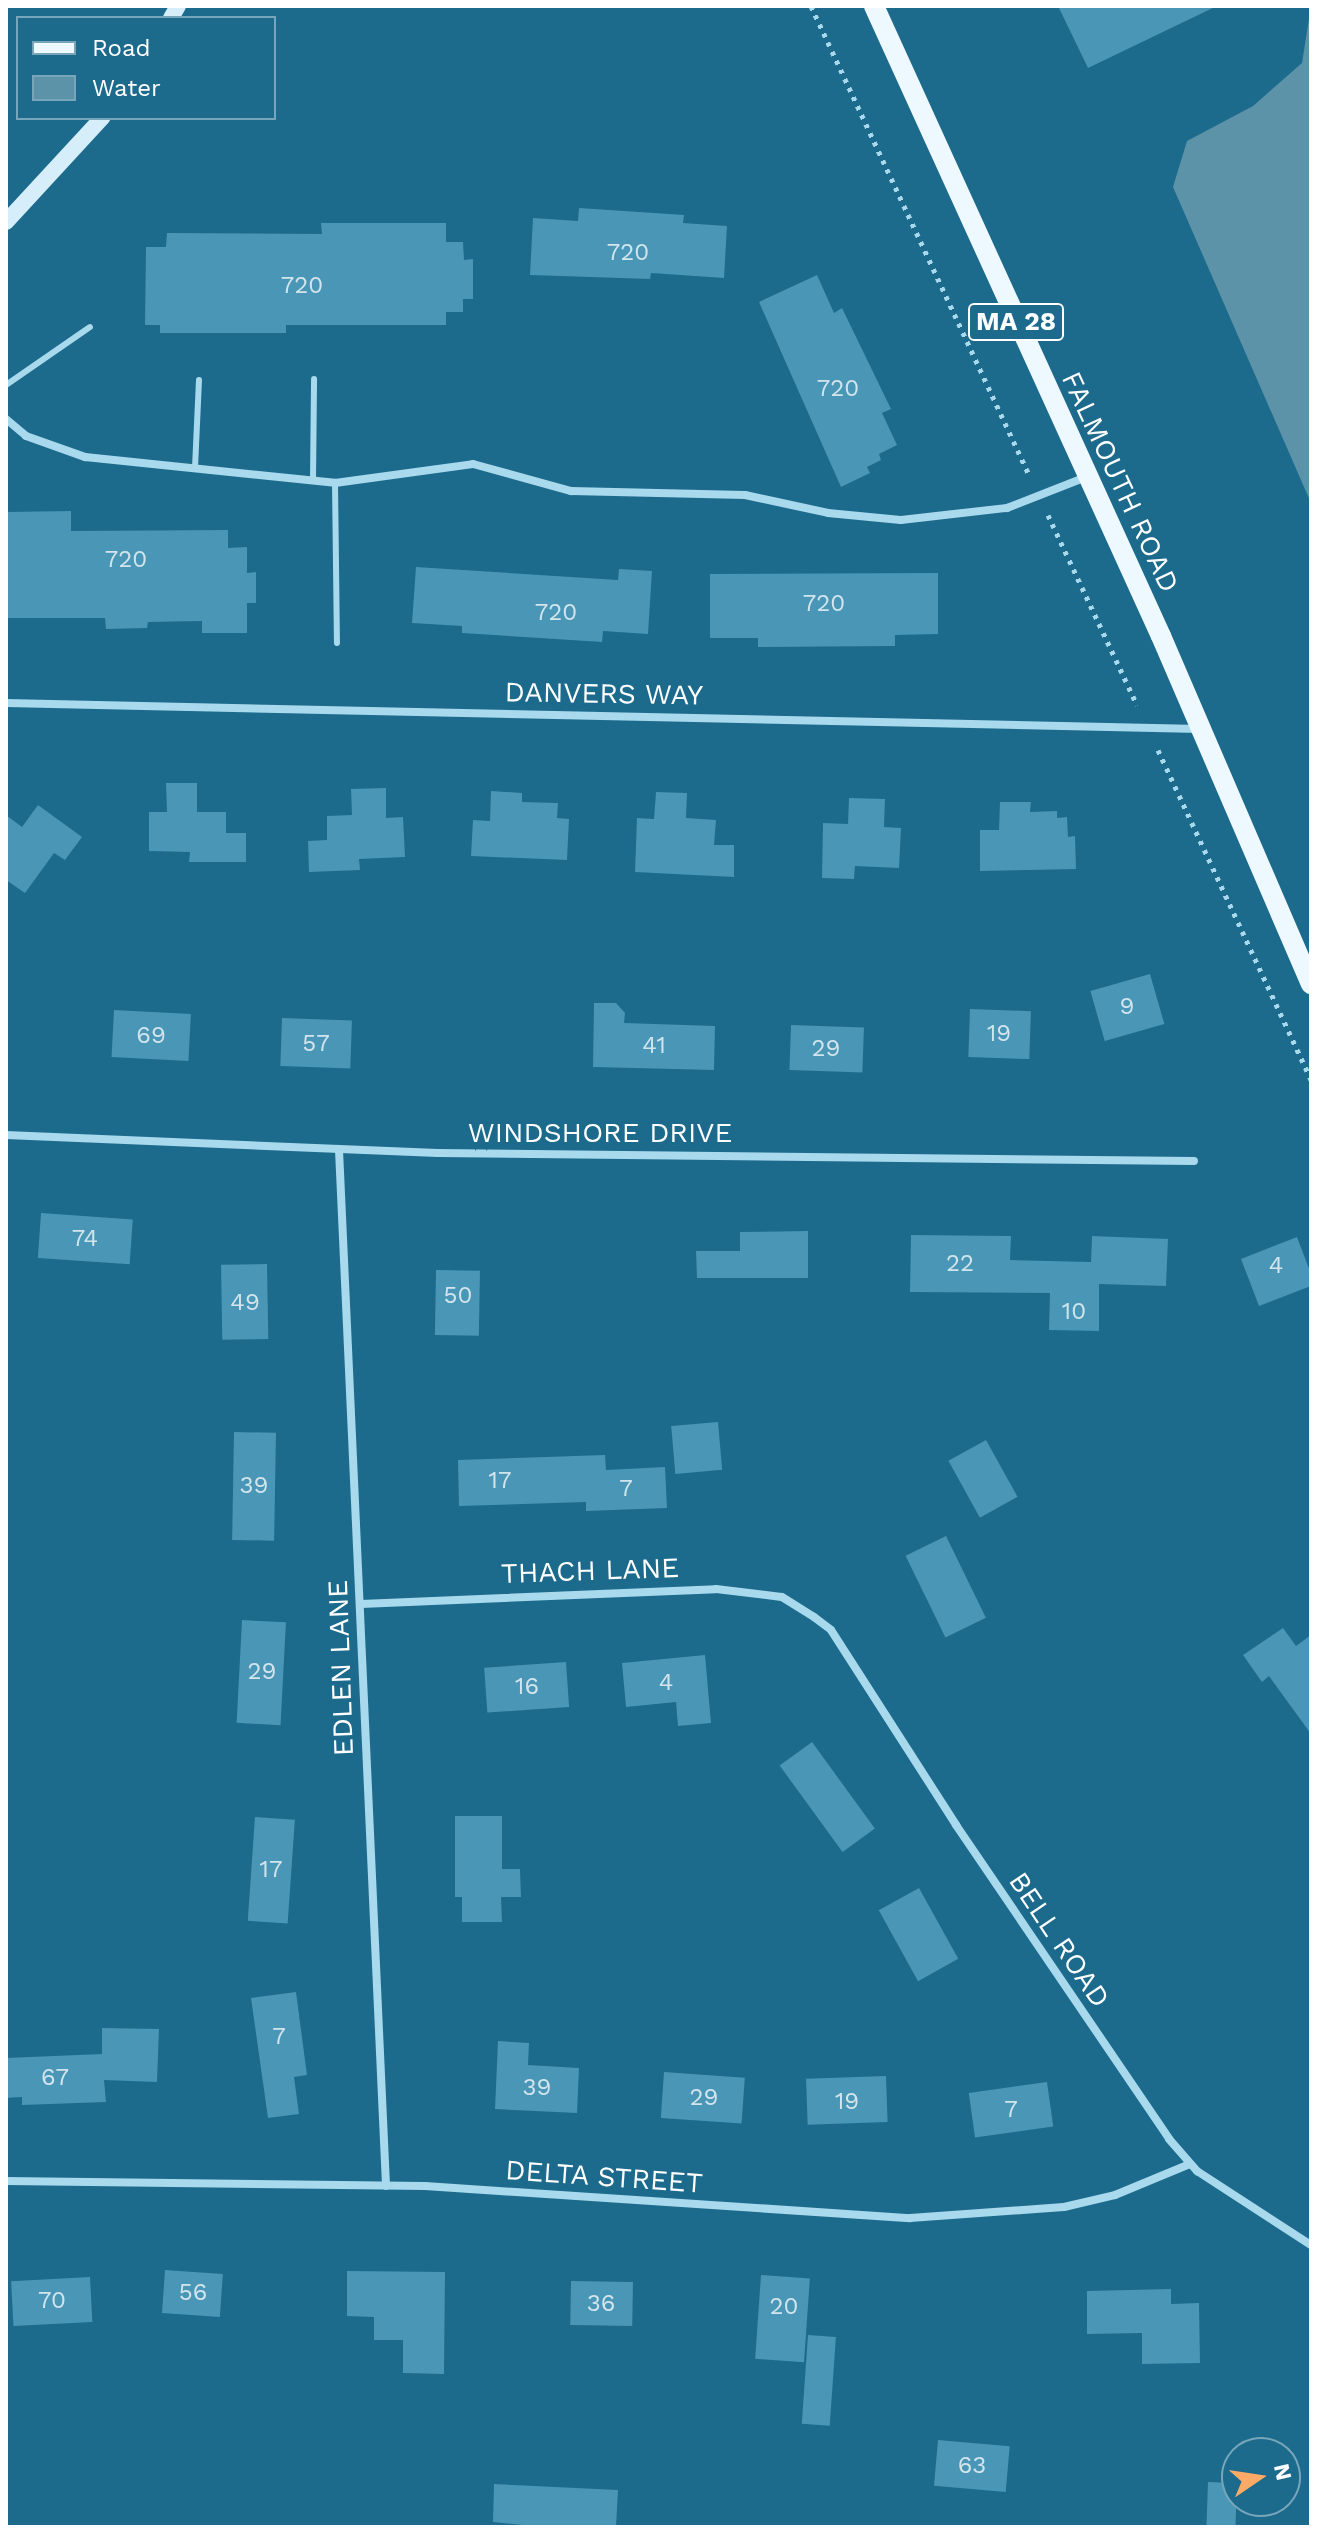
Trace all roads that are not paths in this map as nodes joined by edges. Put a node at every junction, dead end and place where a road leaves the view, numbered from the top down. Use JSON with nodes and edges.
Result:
{"nodes":[{"id":1,"x":874,"y":6,"type":"edge"},
{"id":2,"x":100,"y":120,"type":"edge"},
{"id":3,"x":6,"y":222,"type":"edge"},
{"id":4,"x":90,"y":327,"type":"dead end"},
{"id":5,"x":314,"y":379,"type":"dead end"},
{"id":6,"x":199,"y":380,"type":"dead end"},
{"id":7,"x":6,"y":385,"type":"edge"},
{"id":8,"x":6,"y":419,"type":"edge"},
{"id":9,"x":195,"y":468,"type":"junction"},
{"id":10,"x":1086,"y":477,"type":"junction"},
{"id":11,"x":313,"y":480,"type":"junction"},
{"id":12,"x":335,"y":483,"type":"junction"},
{"id":13,"x":337,"y":643,"type":"dead end"},
{"id":14,"x":6,"y":703,"type":"edge"},
{"id":15,"x":1201,"y":729,"type":"junction"},
{"id":16,"x":1311,"y":984,"type":"edge"},
{"id":17,"x":6,"y":1135,"type":"edge"},
{"id":18,"x":339,"y":1150,"type":"junction"},
{"id":19,"x":1194,"y":1161,"type":"dead end"},
{"id":20,"x":361,"y":1604,"type":"junction"},
{"id":21,"x":814,"y":1617,"type":"joint"},
{"id":22,"x":1190,"y":2164,"type":"junction"},
{"id":23,"x":6,"y":2181,"type":"edge"},
{"id":24,"x":386,"y":2186,"type":"junction"},
{"id":25,"x":1311,"y":2245,"type":"edge"}],
"edges":[{"from":1,"to":10,"type":"main road","name":"FALMOUTH ROAD","number":"MA 28"},
{"from":2,"to":3,"type":"main road"},
{"from":4,"to":7,"type":"lane"},
{"from":5,"to":11,"type":"lane"},
{"from":6,"to":9,"type":"lane"},
{"from":8,"to":9,"type":"street"},
{"from":9,"to":11,"type":"street"},
{"from":10,"to":12,"type":"street"},
{"from":10,"to":15,"type":"main road","name":"FALMOUTH ROAD","number":"MA 28"},
{"from":11,"to":12,"type":"street"},
{"from":12,"to":13,"type":"lane"},
{"from":14,"to":15,"type":"street","name":"DANVERS WAY"},
{"from":15,"to":16,"type":"main road","name":"FALMOUTH ROAD","number":"MA 28"},
{"from":17,"to":18,"type":"street","name":"WINDSHORE DRIVE"},
{"from":18,"to":19,"type":"street","name":"WINDSHORE DRIVE"},
{"from":18,"to":20,"type":"street","name":"EDLEN LANE"},
{"from":20,"to":21,"type":"street","name":"THACH LANE"},
{"from":20,"to":24,"type":"street","name":"EDLEN LANE"},
{"from":21,"to":22,"type":"street","name":"BELL ROAD"},
{"from":22,"to":24,"type":"street","name":"DELTA STREET"},
{"from":22,"to":25,"type":"street","name":"BELL ROAD"},
{"from":23,"to":24,"type":"street","name":"DELTA STREET"}]}
